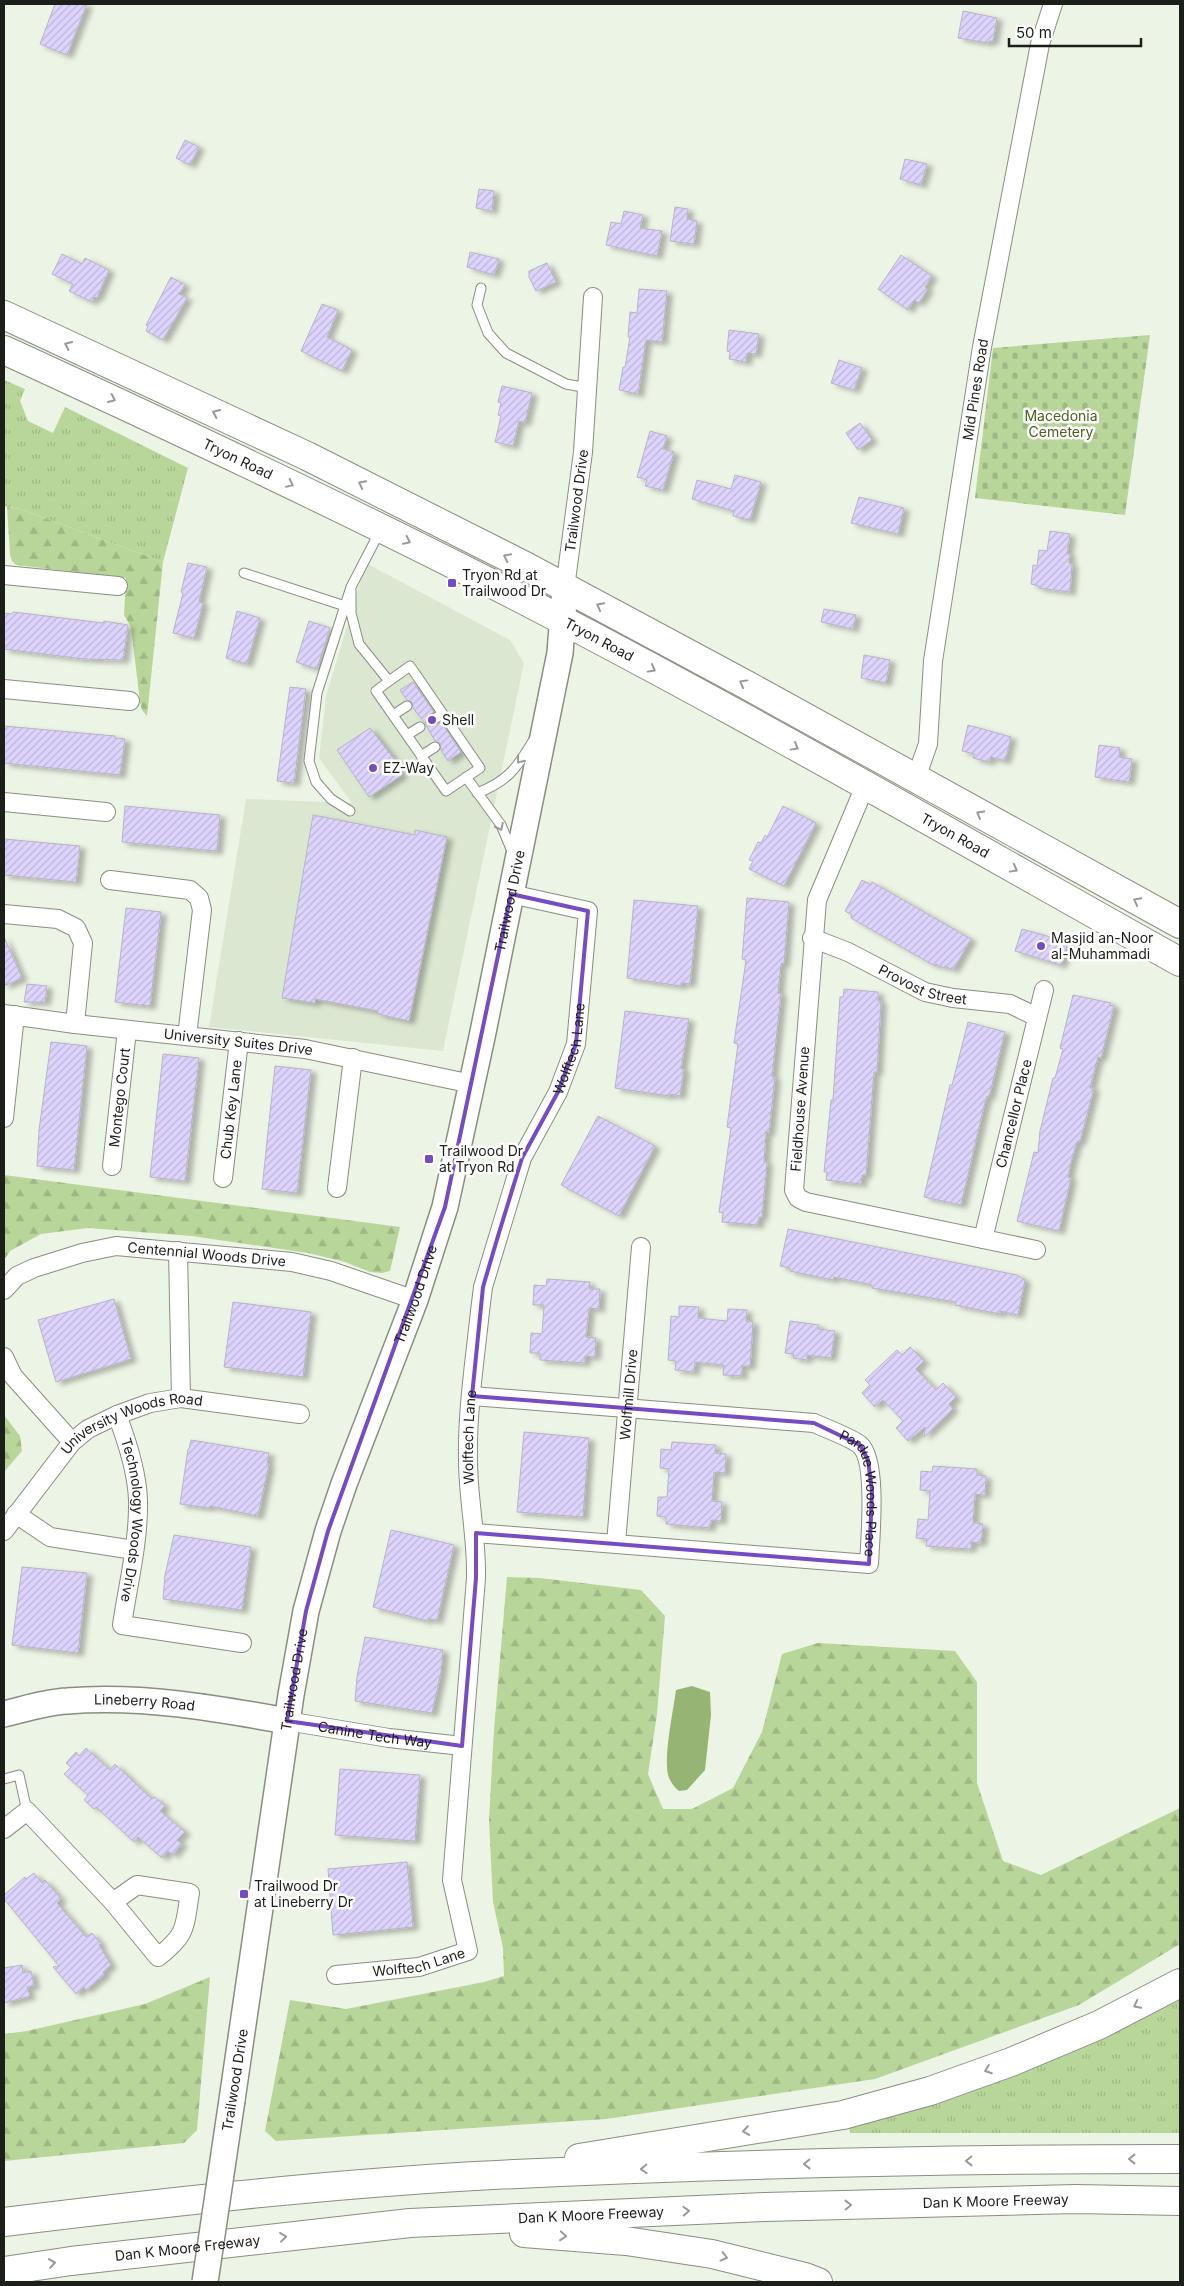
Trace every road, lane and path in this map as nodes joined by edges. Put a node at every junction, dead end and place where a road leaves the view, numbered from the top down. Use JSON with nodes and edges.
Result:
{"nodes":[{"id":1,"x":1052,"y":4,"type":"edge"},
{"id":2,"x":481,"y":288,"type":"dead end"},
{"id":3,"x":593,"y":297,"type":"dead end"},
{"id":4,"x":4,"y":315,"type":"edge"},
{"id":5,"x":4,"y":350,"type":"edge"},
{"id":6,"x":588,"y":388,"type":"junction"},
{"id":7,"x":382,"y":529,"type":"junction"},
{"id":8,"x":244,"y":572,"type":"dead end"},
{"id":9,"x":4,"y":575,"type":"edge"},
{"id":10,"x":118,"y":586,"type":"dead end"},
{"id":11,"x":351,"y":587,"type":"junction"},
{"id":12,"x":566,"y":588,"type":"junction"},
{"id":13,"x":345,"y":606,"type":"junction"},
{"id":14,"x":563,"y":622,"type":"junction"},
{"id":15,"x":389,"y":681,"type":"junction"},
{"id":16,"x":4,"y":689,"type":"edge"},
{"id":17,"x":429,"y":693,"type":"junction"},
{"id":18,"x":420,"y":698,"type":"dead end"},
{"id":19,"x":130,"y":701,"type":"dead end"},
{"id":20,"x":407,"y":706,"type":"dead end"},
{"id":21,"x":443,"y":714,"type":"junction"},
{"id":22,"x":393,"y":715,"type":"junction"},
{"id":23,"x":434,"y":719,"type":"dead end"},
{"id":24,"x":546,"y":720,"type":"junction"},
{"id":25,"x":420,"y":727,"type":"dead end"},
{"id":26,"x":407,"y":735,"type":"junction"},
{"id":27,"x":435,"y":748,"type":"dead end"},
{"id":28,"x":422,"y":756,"type":"junction"},
{"id":29,"x":466,"y":777,"type":"junction"},
{"id":30,"x":916,"y":778,"type":"junction"},
{"id":31,"x":865,"y":786,"type":"junction"},
{"id":32,"x":477,"y":793,"type":"junction"},
{"id":33,"x":4,"y":802,"type":"edge"},
{"id":34,"x":350,"y":811,"type":"dead end"},
{"id":35,"x":106,"y":812,"type":"dead end"},
{"id":36,"x":517,"y":863,"type":"junction"},
{"id":37,"x":110,"y":880,"type":"dead end"},
{"id":38,"x":511,"y":894,"type":"junction"},
{"id":39,"x":4,"y":914,"type":"edge"},
{"id":40,"x":1180,"y":924,"type":"edge"},
{"id":41,"x":812,"y":938,"type":"junction"},
{"id":42,"x":1180,"y":962,"type":"edge"},
{"id":43,"x":1044,"y":990,"type":"dead end"},
{"id":44,"x":9,"y":1015,"type":"edge"},
{"id":45,"x":1037,"y":1017,"type":"junction"},
{"id":46,"x":75,"y":1024,"type":"junction"},
{"id":47,"x":127,"y":1030,"type":"junction"},
{"id":48,"x":187,"y":1036,"type":"junction"},
{"id":49,"x":238,"y":1041,"type":"junction"},
{"id":50,"x":353,"y":1058,"type":"junction"},
{"id":51,"x":472,"y":1084,"type":"junction"},
{"id":52,"x":4,"y":1118,"type":"edge"},
{"id":53,"x":112,"y":1166,"type":"dead end"},
{"id":54,"x":223,"y":1178,"type":"dead end"},
{"id":55,"x":337,"y":1188,"type":"dead end"},
{"id":56,"x":983,"y":1239,"type":"junction"},
{"id":57,"x":641,"y":1247,"type":"dead end"},
{"id":58,"x":1036,"y":1250,"type":"dead end"},
{"id":59,"x":178,"y":1251,"type":"junction"},
{"id":60,"x":4,"y":1290,"type":"edge"},
{"id":61,"x":414,"y":1300,"type":"junction"},
{"id":62,"x":4,"y":1357,"type":"edge"},
{"id":63,"x":472,"y":1396,"type":"junction"},
{"id":64,"x":181,"y":1398,"type":"junction"},
{"id":65,"x":628,"y":1408,"type":"junction"},
{"id":66,"x":300,"y":1414,"type":"dead end"},
{"id":67,"x":117,"y":1415,"type":"junction"},
{"id":68,"x":72,"y":1442,"type":"junction"},
{"id":69,"x":16,"y":1514,"type":"junction"},
{"id":70,"x":4,"y":1531,"type":"edge"},
{"id":71,"x":476,"y":1533,"type":"junction"},
{"id":72,"x":616,"y":1544,"type":"junction"},
{"id":73,"x":134,"y":1550,"type":"junction"},
{"id":74,"x":242,"y":1643,"type":"dead end"},
{"id":75,"x":4,"y":1714,"type":"edge"},
{"id":76,"x":287,"y":1721,"type":"junction"},
{"id":77,"x":462,"y":1746,"type":"junction"},
{"id":78,"x":4,"y":1779,"type":"edge"},
{"id":79,"x":27,"y":1811,"type":"junction"},
{"id":80,"x":4,"y":1829,"type":"edge"},
{"id":81,"x":113,"y":1902,"type":"junction"},
{"id":82,"x":336,"y":1974,"type":"dead end"},
{"id":83,"x":1180,"y":1983,"type":"edge"},
{"id":84,"x":1180,"y":2159,"type":"edge"},
{"id":85,"x":474,"y":2176,"type":"junction"},
{"id":86,"x":1180,"y":2201,"type":"edge"},
{"id":87,"x":4,"y":2222,"type":"edge"},
{"id":88,"x":410,"y":2223,"type":"junction"},
{"id":89,"x":4,"y":2271,"type":"edge"},
{"id":90,"x":206,"y":2282,"type":"edge"},
{"id":91,"x":818,"y":2282,"type":"edge"}],
"edges":[{"from":1,"to":30,"type":"street","name":"Mid Pines Road"},
{"from":2,"to":6,"type":"lane"},
{"from":3,"to":6,"type":"street","name":"Trailwood Drive"},
{"from":12,"to":4,"type":"main road","one_way":true},
{"from":5,"to":7,"type":"main road","name":"Tryon Road","one_way":true},
{"from":6,"to":12,"type":"street","name":"Trailwood Drive"},
{"from":7,"to":11,"type":"lane"},
{"from":7,"to":14,"type":"main road","name":"Tryon Road","one_way":true},
{"from":8,"to":13,"type":"lane"},
{"from":9,"to":10,"type":"street"},
{"from":11,"to":13,"type":"lane"},
{"from":11,"to":15,"type":"lane"},
{"from":12,"to":14,"type":"street","name":"Trailwood Drive"},
{"from":30,"to":12,"type":"main road","one_way":true},
{"from":13,"to":34,"type":"lane"},
{"from":14,"to":24,"type":"street","name":"Trailwood Drive"},
{"from":14,"to":31,"type":"main road","name":"Tryon Road","one_way":true},
{"from":15,"to":17,"type":"lane"},
{"from":15,"to":22,"type":"lane"},
{"from":16,"to":19,"type":"street"},
{"from":17,"to":18,"type":"lane"},
{"from":17,"to":21,"type":"lane"},
{"from":20,"to":22,"type":"lane"},
{"from":21,"to":23,"type":"lane"},
{"from":21,"to":29,"type":"lane"},
{"from":22,"to":26,"type":"lane"},
{"from":24,"to":32,"type":"lane","one_way":true},
{"from":24,"to":36,"type":"street","name":"Trailwood Drive"},
{"from":25,"to":26,"type":"lane"},
{"from":26,"to":28,"type":"lane"},
{"from":27,"to":28,"type":"lane"},
{"from":28,"to":29,"type":"lane"},
{"from":29,"to":32,"type":"lane"},
{"from":40,"to":30,"type":"main road","one_way":true},
{"from":31,"to":41,"type":"street","name":"Fieldhouse Avenue"},
{"from":31,"to":42,"type":"main road","name":"Tryon Road","one_way":true},
{"from":32,"to":36,"type":"lane","one_way":true},
{"from":33,"to":35,"type":"street"},
{"from":36,"to":38,"type":"street","name":"Trailwood Drive"},
{"from":37,"to":48,"type":"street"},
{"from":38,"to":51,"type":"street","name":"Trailwood Drive"},
{"from":38,"to":63,"type":"street","name":"Wolftech Lane"},
{"from":39,"to":46,"type":"street"},
{"from":41,"to":45,"type":"street","name":"Provost Street"},
{"from":41,"to":56,"type":"street","name":"Fieldhouse Avenue"},
{"from":43,"to":45,"type":"street","name":"Chancellor Place"},
{"from":44,"to":46,"type":"street","name":"University Suites Drive"},
{"from":44,"to":52,"type":"street"},
{"from":45,"to":56,"type":"street","name":"Chancellor Place"},
{"from":46,"to":47,"type":"street","name":"University Suites Drive"},
{"from":47,"to":48,"type":"street","name":"University Suites Drive"},
{"from":47,"to":53,"type":"street","name":"Montego Court"},
{"from":48,"to":49,"type":"street","name":"University Suites Drive"},
{"from":49,"to":50,"type":"street","name":"University Suites Drive"},
{"from":49,"to":54,"type":"street","name":"Chub Key Lane"},
{"from":50,"to":51,"type":"street","name":"University Suites Drive"},
{"from":50,"to":55,"type":"street"},
{"from":51,"to":61,"type":"street","name":"Trailwood Drive"},
{"from":56,"to":58,"type":"street","name":"Fieldhouse Avenue"},
{"from":57,"to":65,"type":"street","name":"Wolfmill Drive"},
{"from":59,"to":60,"type":"street","name":"Centennial Woods Drive"},
{"from":59,"to":61,"type":"street","name":"Centennial Woods Drive"},
{"from":59,"to":64,"type":"street"},
{"from":61,"to":76,"type":"street","name":"Trailwood Drive"},
{"from":62,"to":68,"type":"street"},
{"from":63,"to":65,"type":"street","name":"Pardue Woods Place"},
{"from":63,"to":71,"type":"street","name":"Wolftech Lane"},
{"from":64,"to":66,"type":"street","name":"University Woods Road"},
{"from":64,"to":67,"type":"street","name":"University Woods Road"},
{"from":65,"to":72,"type":"street","name":"Wolfmill Drive"},
{"from":65,"to":72,"type":"street","name":"Pardue Woods Place"},
{"from":67,"to":68,"type":"street","name":"University Woods Road"},
{"from":67,"to":73,"type":"street","name":"Technology Woods Drive"},
{"from":68,"to":69,"type":"street","name":"University Woods Road"},
{"from":69,"to":70,"type":"street","name":"University Woods Road"},
{"from":69,"to":73,"type":"street"},
{"from":71,"to":72,"type":"street","name":"Pardue Woods Place"},
{"from":71,"to":77,"type":"street","name":"Wolftech Lane"},
{"from":73,"to":74,"type":"street","name":"Technology Woods Drive"},
{"from":75,"to":76,"type":"street","name":"Lineberry Road"},
{"from":76,"to":77,"type":"street","name":"Canine Tech Way"},
{"from":76,"to":90,"type":"street","name":"Trailwood Drive","bridge":true},
{"from":77,"to":82,"type":"street","name":"Wolftech Lane"},
{"from":78,"to":79,"type":"lane"},
{"from":79,"to":80,"type":"street"},
{"from":79,"to":81,"type":"street"},
{"from":81,"to":81,"type":"street"},
{"from":83,"to":85,"type":"main road","one_way":true},
{"from":84,"to":85,"type":"main road","one_way":true},
{"from":85,"to":87,"type":"main road"},
{"from":88,"to":86,"type":"main road","name":"Dan K Moore Freeway","one_way":true},
{"from":89,"to":88,"type":"main road","name":"Dan K Moore Freeway","one_way":true},
{"from":88,"to":91,"type":"main road","one_way":true}]}
